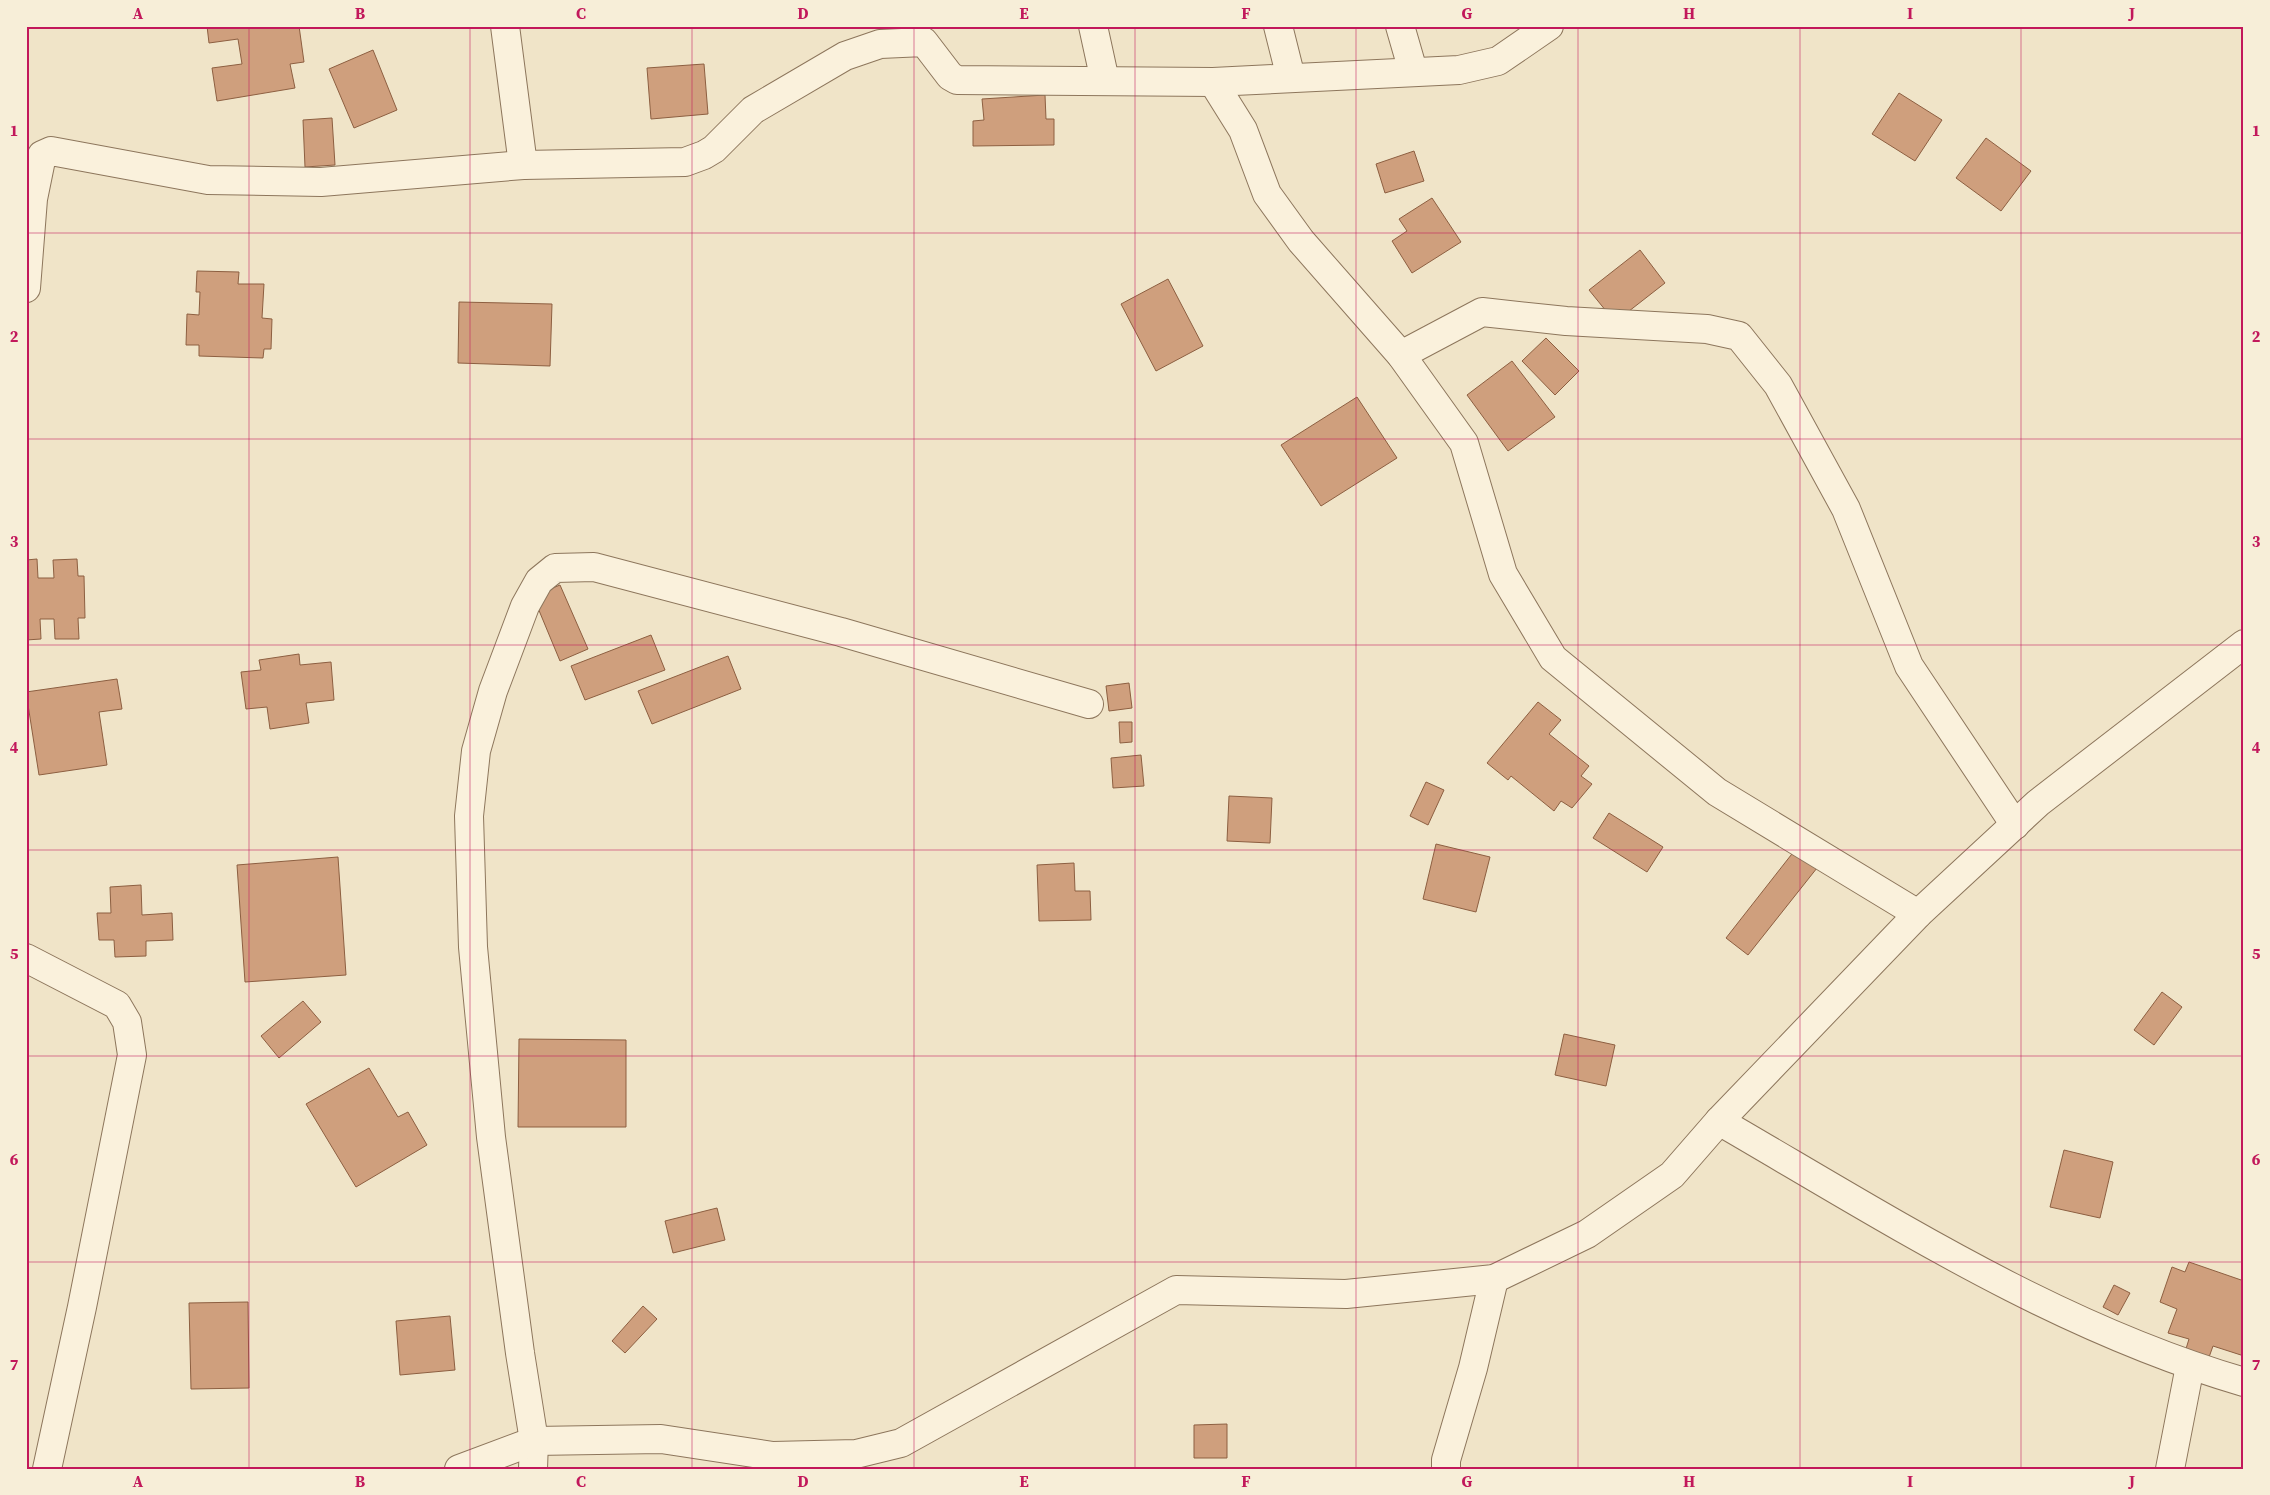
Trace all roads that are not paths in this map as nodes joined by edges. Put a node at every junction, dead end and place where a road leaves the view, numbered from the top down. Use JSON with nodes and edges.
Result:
{"nodes":[{"id":1,"x":505,"y":26,"type":"edge"},
{"id":2,"x":1093,"y":26,"type":"edge"},
{"id":3,"x":1278,"y":26,"type":"edge"},
{"id":4,"x":1400,"y":26,"type":"edge"},
{"id":5,"x":1550,"y":26,"type":"edge"},
{"id":6,"x":875,"y":35,"type":"edge"},
{"id":7,"x":1413,"y":71,"type":"junction"},
{"id":8,"x":1291,"y":78,"type":"junction"},
{"id":9,"x":1105,"y":81,"type":"junction"},
{"id":10,"x":1213,"y":82,"type":"junction"},
{"id":11,"x":34,"y":148,"type":"edge"},
{"id":12,"x":523,"y":165,"type":"junction"},
{"id":13,"x":26,"y":288,"type":"edge"},
{"id":14,"x":1401,"y":355,"type":"junction"},
{"id":15,"x":2244,"y":644,"type":"edge"},
{"id":16,"x":1089,"y":704,"type":"dead end"},
{"id":17,"x":2015,"y":825,"type":"junction"},
{"id":18,"x":1918,"y":914,"type":"junction"},
{"id":19,"x":26,"y":958,"type":"edge"},
{"id":20,"x":1719,"y":1121,"type":"junction"},
{"id":21,"x":1494,"y":1278,"type":"junction"},
{"id":22,"x":2190,"y":1366,"type":"junction"},
{"id":23,"x":2244,"y":1382,"type":"edge"},
{"id":24,"x":534,"y":1441,"type":"junction"},
{"id":25,"x":771,"y":1462,"type":"edge"},
{"id":26,"x":47,"y":1469,"type":"edge"},
{"id":27,"x":459,"y":1469,"type":"edge"},
{"id":28,"x":534,"y":1469,"type":"edge"},
{"id":29,"x":1446,"y":1469,"type":"edge"},
{"id":30,"x":2170,"y":1469,"type":"edge"}],
"edges":[{"from":1,"to":12,"type":"street"},
{"from":2,"to":9,"type":"street"},
{"from":3,"to":8,"type":"street"},
{"from":4,"to":7,"type":"street"},
{"from":5,"to":7,"type":"street"},
{"from":6,"to":9,"type":"street"},
{"from":6,"to":12,"type":"street"},
{"from":7,"to":8,"type":"street"},
{"from":8,"to":10,"type":"street"},
{"from":9,"to":10,"type":"street"},
{"from":10,"to":14,"type":"street"},
{"from":11,"to":12,"type":"street"},
{"from":11,"to":13,"type":"street"},
{"from":14,"to":17,"type":"street"},
{"from":14,"to":18,"type":"street"},
{"from":15,"to":17,"type":"street"},
{"from":16,"to":24,"type":"street"},
{"from":17,"to":18,"type":"street"},
{"from":18,"to":20,"type":"street"},
{"from":19,"to":26,"type":"street"},
{"from":20,"to":21,"type":"street"},
{"from":20,"to":22,"type":"street"},
{"from":21,"to":25,"type":"street"},
{"from":21,"to":29,"type":"street"},
{"from":22,"to":23,"type":"street"},
{"from":22,"to":30,"type":"street"},
{"from":24,"to":25,"type":"street"},
{"from":24,"to":27,"type":"street"},
{"from":24,"to":28,"type":"street"}]}
